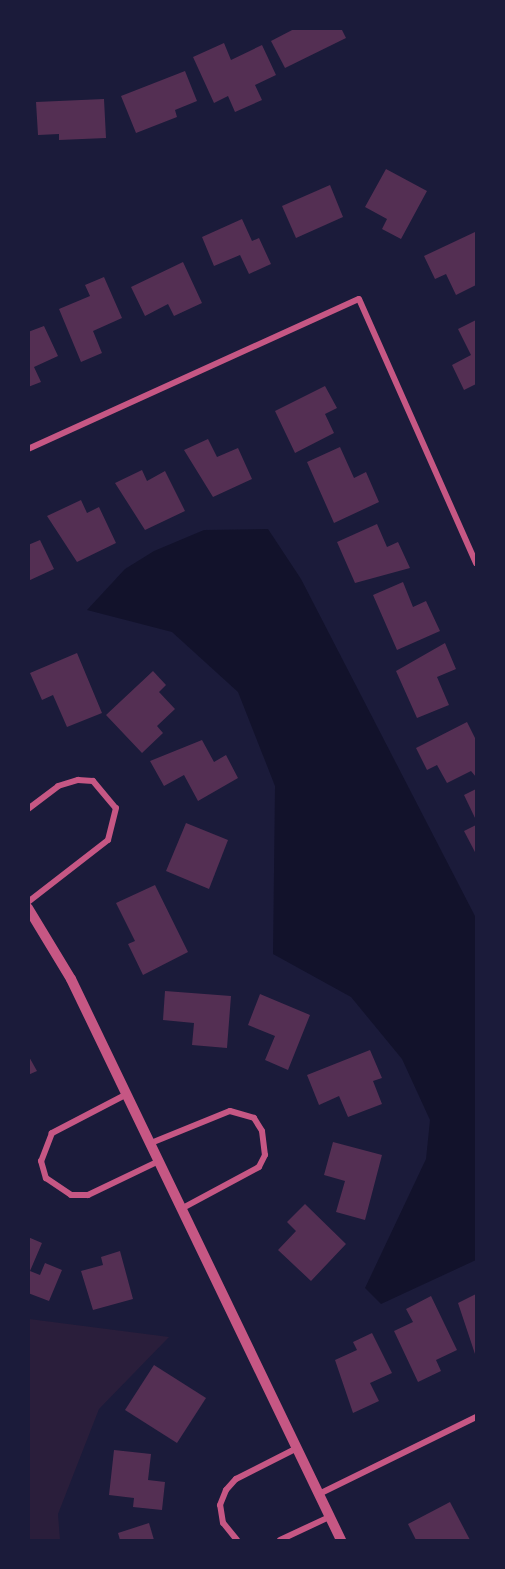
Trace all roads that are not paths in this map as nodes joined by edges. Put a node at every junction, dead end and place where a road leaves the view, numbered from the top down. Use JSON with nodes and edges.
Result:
{"nodes":[{"id":1,"x":28,"y":449,"type":"edge"},
{"id":2,"x":477,"y":563,"type":"edge"},
{"id":3,"x":28,"y":809,"type":"edge"},
{"id":4,"x":28,"y":902,"type":"edge"},
{"id":5,"x":28,"y":908,"type":"edge"},
{"id":6,"x":128,"y":1094,"type":"junction"},
{"id":7,"x":151,"y":1143,"type":"junction"},
{"id":8,"x":159,"y":1161,"type":"junction"},
{"id":9,"x":182,"y":1209,"type":"junction"},
{"id":10,"x":477,"y":1417,"type":"edge"},
{"id":11,"x":297,"y":1448,"type":"junction"},
{"id":12,"x":319,"y":1494,"type":"junction"},
{"id":13,"x":329,"y":1517,"type":"junction"},
{"id":14,"x":237,"y":1540,"type":"edge"},
{"id":15,"x":280,"y":1540,"type":"edge"},
{"id":16,"x":341,"y":1540,"type":"edge"}],
"edges":[{"from":1,"to":2,"type":"street"},
{"from":3,"to":4,"type":"street"},
{"from":5,"to":6,"type":"street"},
{"from":6,"to":7,"type":"street"},
{"from":6,"to":8,"type":"street"},
{"from":7,"to":8,"type":"street"},
{"from":7,"to":9,"type":"street"},
{"from":8,"to":9,"type":"street"},
{"from":9,"to":11,"type":"street"},
{"from":10,"to":12,"type":"street"},
{"from":11,"to":12,"type":"street"},
{"from":11,"to":14,"type":"street"},
{"from":12,"to":13,"type":"street"},
{"from":13,"to":15,"type":"street"},
{"from":13,"to":16,"type":"street"}]}
